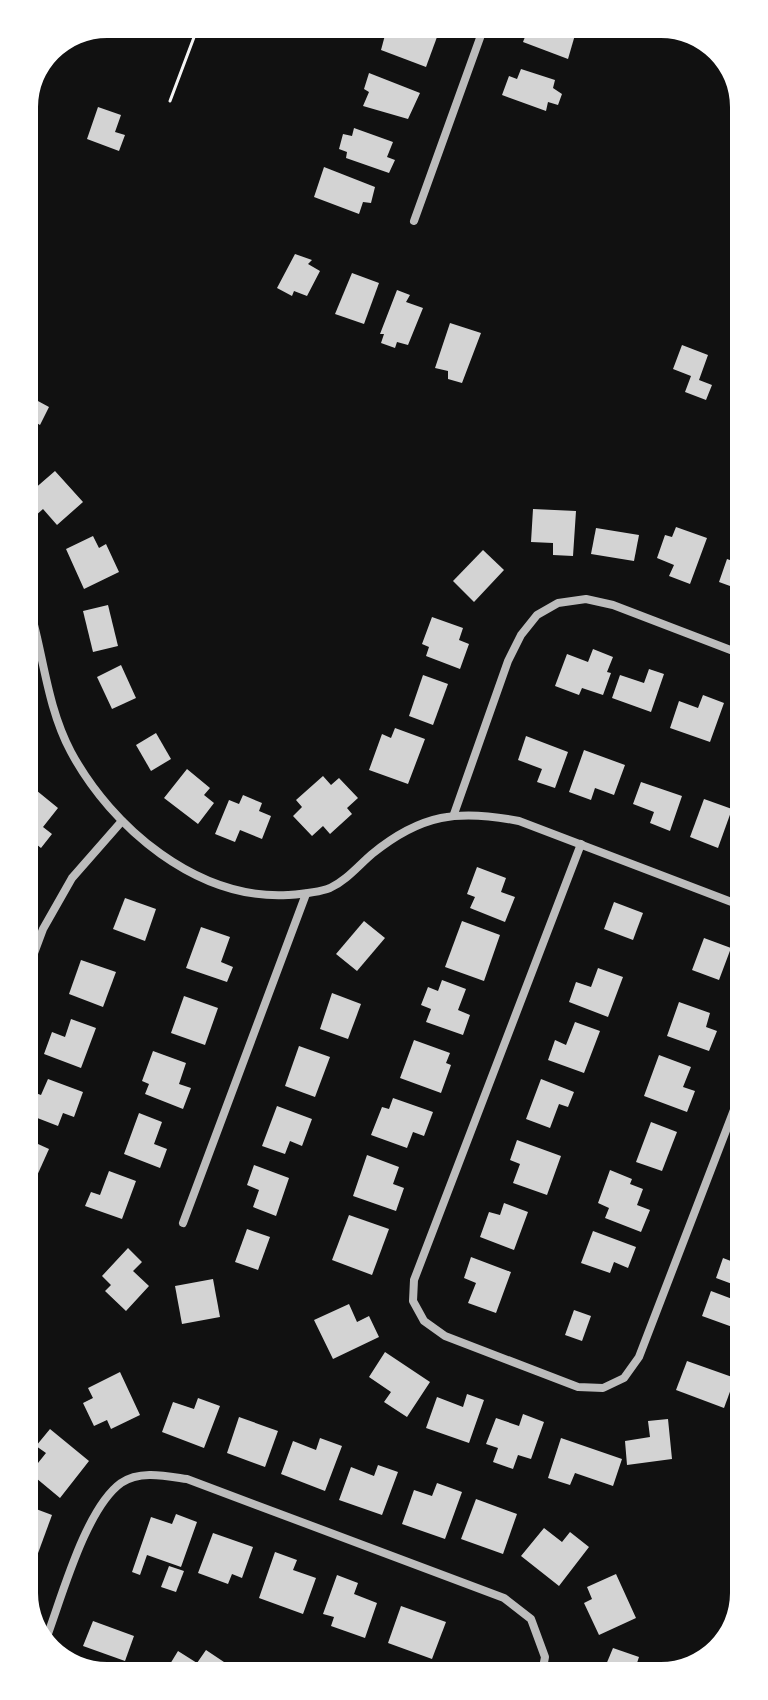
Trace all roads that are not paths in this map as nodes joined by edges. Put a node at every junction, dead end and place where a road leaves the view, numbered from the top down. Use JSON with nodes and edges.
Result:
{"nodes":[{"id":1,"x":480,"y":38,"type":"edge"},
{"id":2,"x":414,"y":221,"type":"dead end"},
{"id":3,"x":38,"y":633,"type":"edge"},
{"id":4,"x":730,"y":650,"type":"edge"},
{"id":5,"x":454,"y":814,"type":"junction"},
{"id":6,"x":122,"y":821,"type":"junction"},
{"id":7,"x":581,"y":844,"type":"junction"},
{"id":8,"x":306,"y":894,"type":"junction"},
{"id":9,"x":730,"y":901,"type":"edge"},
{"id":10,"x":38,"y":942,"type":"edge"},
{"id":11,"x":730,"y":1120,"type":"edge"},
{"id":12,"x":183,"y":1223,"type":"dead end"},
{"id":13,"x":50,"y":1630,"type":"edge"},
{"id":14,"x":544,"y":1662,"type":"edge"}],
"edges":[{"from":1,"to":2,"type":"street"},
{"from":3,"to":6,"type":"street"},
{"from":4,"to":5,"type":"street"},
{"from":5,"to":7,"type":"street"},
{"from":5,"to":8,"type":"street"},
{"from":6,"to":8,"type":"street"},
{"from":6,"to":10,"type":"street"},
{"from":7,"to":9,"type":"street"},
{"from":7,"to":11,"type":"street"},
{"from":8,"to":12,"type":"street"},
{"from":13,"to":14,"type":"street"}]}
